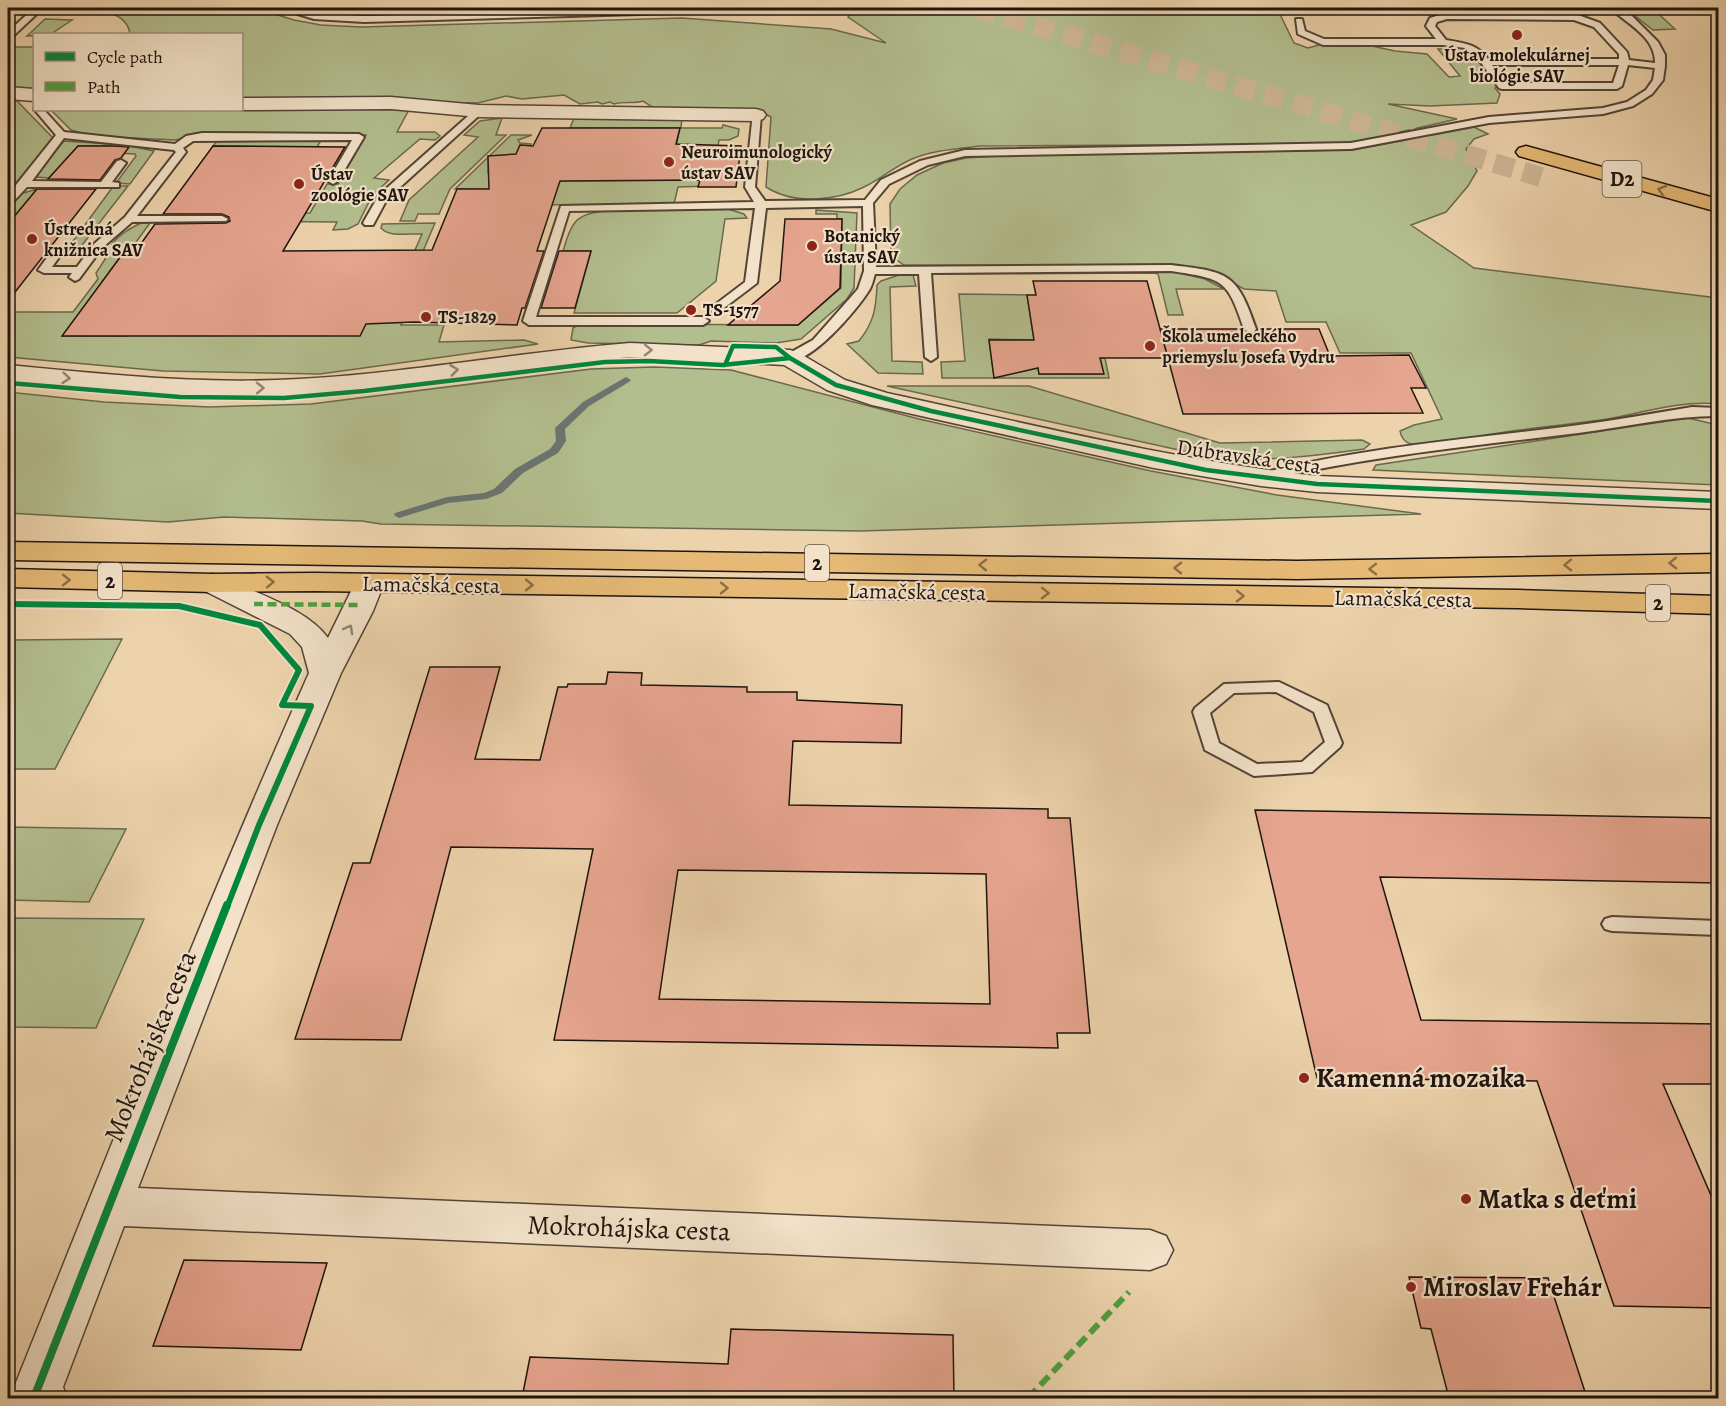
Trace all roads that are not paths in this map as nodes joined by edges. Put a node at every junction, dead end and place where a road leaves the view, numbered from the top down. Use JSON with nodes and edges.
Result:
{"nodes":[{"id":1,"x":39,"y":8,"type":"edge"},
{"id":2,"x":282,"y":8,"type":"edge"},
{"id":3,"x":746,"y":8,"type":"edge"},
{"id":4,"x":1614,"y":8,"type":"edge"},
{"id":5,"x":1299,"y":21,"type":"dead end"},
{"id":6,"x":8,"y":36,"type":"edge"},
{"id":7,"x":1443,"y":42,"type":"junction"},
{"id":8,"x":1487,"y":62,"type":"junction"},
{"id":9,"x":1624,"y":62,"type":"junction"},
{"id":10,"x":1660,"y":66,"type":"junction"},
{"id":11,"x":243,"y":104,"type":"edge"},
{"id":12,"x":40,"y":111,"type":"edge"},
{"id":13,"x":479,"y":111,"type":"junction"},
{"id":14,"x":756,"y":115,"type":"joint"},
{"id":15,"x":61,"y":135,"type":"junction"},
{"id":16,"x":177,"y":147,"type":"junction"},
{"id":17,"x":1526,"y":152,"type":"tunnel mouth"},
{"id":18,"x":122,"y":163,"type":"dead end"},
{"id":19,"x":1541,"y":177,"type":"tunnel mouth"},
{"id":20,"x":333,"y":181,"type":"dead end"},
{"id":21,"x":24,"y":184,"type":"junction"},
{"id":22,"x":8,"y":201,"type":"edge"},
{"id":23,"x":868,"y":203,"type":"junction"},
{"id":24,"x":760,"y":204,"type":"junction"},
{"id":25,"x":1719,"y":206,"type":"edge"},
{"id":26,"x":129,"y":219,"type":"junction"},
{"id":27,"x":222,"y":219,"type":"dead end"},
{"id":28,"x":369,"y":223,"type":"dead end"},
{"id":29,"x":1719,"y":227,"type":"edge"},
{"id":30,"x":56,"y":253,"type":"dead end"},
{"id":31,"x":925,"y":270,"type":"junction"},
{"id":32,"x":870,"y":271,"type":"junction"},
{"id":33,"x":716,"y":310,"type":"dead end"},
{"id":34,"x":703,"y":321,"type":"dead end"},
{"id":35,"x":1251,"y":329,"type":"dead end"},
{"id":36,"x":931,"y":357,"type":"dead end"},
{"id":37,"x":790,"y":358,"type":"junction"},
{"id":38,"x":8,"y":373,"type":"edge"},
{"id":39,"x":1719,"y":412,"type":"edge"},
{"id":40,"x":1386,"y":442,"type":"dead end"},
{"id":41,"x":1397,"y":454,"type":"junction"},
{"id":42,"x":1261,"y":478,"type":"junction"},
{"id":43,"x":1719,"y":501,"type":"edge"},
{"id":44,"x":8,"y":551,"type":"edge"},
{"id":45,"x":354,"y":555,"type":"junction"},
{"id":46,"x":1719,"y":563,"type":"edge"},
{"id":47,"x":8,"y":578,"type":"edge"},
{"id":48,"x":212,"y":583,"type":"junction"},
{"id":49,"x":369,"y":583,"type":"junction"},
{"id":50,"x":1719,"y":604,"type":"edge"},
{"id":51,"x":325,"y":673,"type":"junction"},
{"id":52,"x":1334,"y":743,"type":"joint"},
{"id":53,"x":1612,"y":924,"type":"dead end"},
{"id":54,"x":1719,"y":928,"type":"edge"},
{"id":55,"x":108,"y":1206,"type":"junction"},
{"id":56,"x":1150,"y":1250,"type":"dead end"},
{"id":57,"x":32,"y":1397,"type":"edge"}],
"edges":[{"from":1,"to":6,"type":"lane"},
{"from":2,"to":3,"type":"lane"},
{"from":4,"to":10,"type":"lane"},
{"from":5,"to":7,"type":"lane"},
{"from":7,"to":8,"type":"lane"},
{"from":7,"to":9,"type":"lane"},
{"from":8,"to":9,"type":"lane"},
{"from":8,"to":9,"type":"lane"},
{"from":9,"to":10,"type":"lane"},
{"from":10,"to":23,"type":"lane"},
{"from":11,"to":13,"type":"street"},
{"from":12,"to":15,"type":"lane"},
{"from":13,"to":14,"type":"street"},
{"from":13,"to":28,"type":"lane"},
{"from":14,"to":24,"type":"lane"},
{"from":15,"to":16,"type":"lane"},
{"from":15,"to":21,"type":"lane"},
{"from":16,"to":20,"type":"lane"},
{"from":16,"to":26,"type":"lane"},
{"from":25,"to":17,"type":"main road","number":"D2","one_way":true},
{"from":18,"to":21,"type":"lane"},
{"from":19,"to":29,"type":"main road","number":"D2"},
{"from":21,"to":22,"type":"lane"},
{"from":23,"to":24,"type":"lane"},
{"from":23,"to":32,"type":"lane"},
{"from":24,"to":33,"type":"lane"},
{"from":24,"to":34,"type":"lane"},
{"from":26,"to":27,"type":"lane"},
{"from":26,"to":30,"type":"lane"},
{"from":31,"to":32,"type":"lane"},
{"from":31,"to":35,"type":"lane"},
{"from":31,"to":36,"type":"lane"},
{"from":32,"to":37,"type":"lane"},
{"from":38,"to":37,"type":"street","name":"Dúbravská cesta","one_way":true},
{"from":37,"to":42,"type":"street","name":"Dúbravská cesta"},
{"from":39,"to":41,"type":"lane"},
{"from":40,"to":41,"type":"lane"},
{"from":41,"to":42,"type":"lane"},
{"from":42,"to":43,"type":"street","name":"Dúbravská cesta"},
{"from":44,"to":45,"type":"main road","name":"Lamačská cesta","number":"2"},
{"from":46,"to":45,"type":"main road","name":"Lamačská cesta","number":"2","one_way":true},
{"from":45,"to":49,"type":"main road"},
{"from":47,"to":48,"type":"main road","name":"Lamačská cesta","number":"2","one_way":true},
{"from":48,"to":49,"type":"main road","name":"Lamačská cesta","number":"2","one_way":true},
{"from":48,"to":51,"type":"street"},
{"from":49,"to":50,"type":"main road","name":"Lamačská cesta","number":"2","one_way":true},
{"from":51,"to":49,"type":"street","name":"Mokrohájska cesta","one_way":true},
{"from":51,"to":55,"type":"street","name":"Mokrohájska cesta"},
{"from":52,"to":52,"type":"lane"},
{"from":53,"to":54,"type":"lane"},
{"from":55,"to":56,"type":"street","name":"Mokrohájska cesta"},
{"from":55,"to":57,"type":"street","name":"Mokrohájska cesta"}]}
